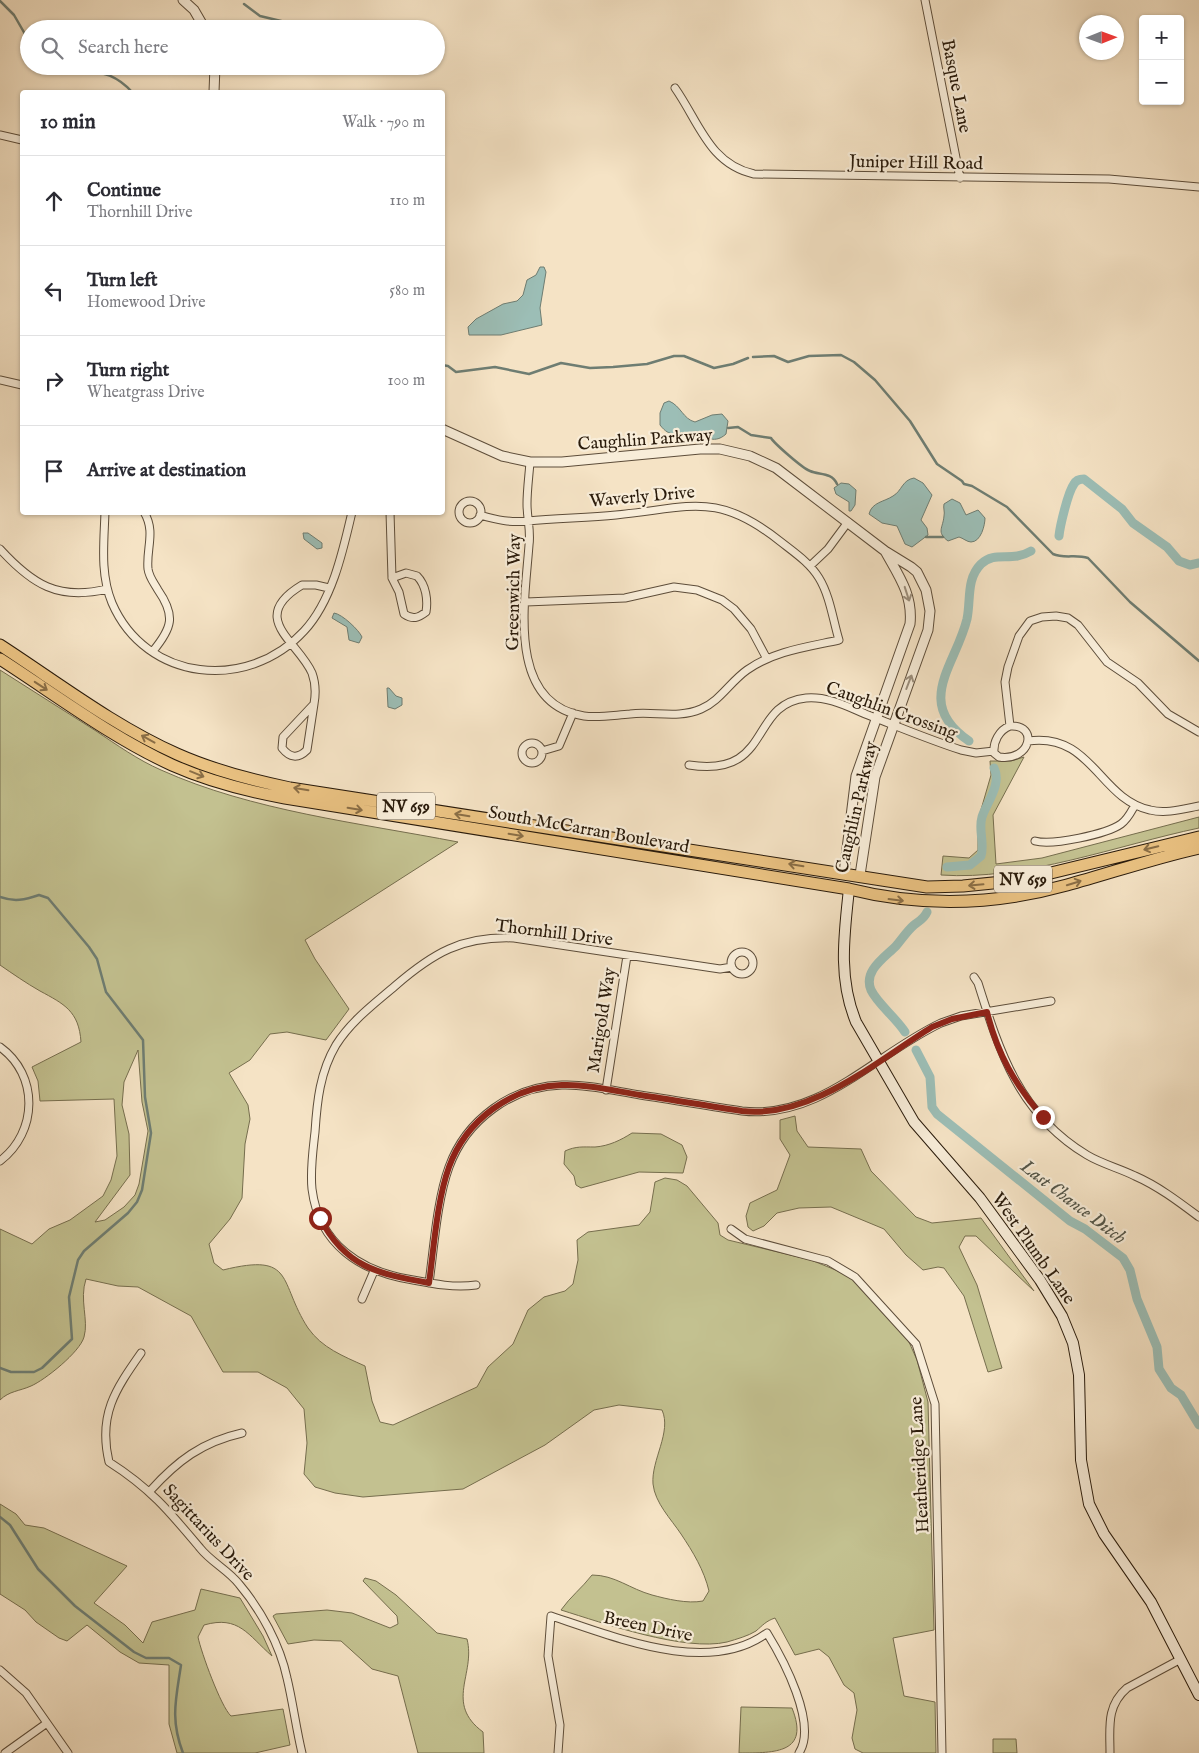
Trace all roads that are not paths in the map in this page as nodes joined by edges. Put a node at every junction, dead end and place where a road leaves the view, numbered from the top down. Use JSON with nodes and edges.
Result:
{"nodes":[{"id":1,"x":183,"y":0,"type":"edge"},
{"id":2,"x":925,"y":0,"type":"edge"},
{"id":3,"x":200,"y":20,"type":"edge"},
{"id":4,"x":215,"y":75,"type":"edge"},
{"id":5,"x":675,"y":88,"type":"dead end"},
{"id":6,"x":214,"y":90,"type":"edge"},
{"id":7,"x":0,"y":135,"type":"edge"},
{"id":8,"x":20,"y":140,"type":"edge"},
{"id":9,"x":960,"y":178,"type":"junction"},
{"id":10,"x":1199,"y":187,"type":"edge"},
{"id":11,"x":0,"y":380,"type":"edge"},
{"id":12,"x":20,"y":385,"type":"edge"},
{"id":13,"x":445,"y":430,"type":"edge"},
{"id":14,"x":530,"y":462,"type":"junction"},
{"id":15,"x":105,"y":515,"type":"edge"},
{"id":16,"x":145,"y":515,"type":"edge"},
{"id":17,"x":351,"y":515,"type":"edge"},
{"id":18,"x":390,"y":515,"type":"edge"},
{"id":19,"x":480,"y":515,"type":"dead end"},
{"id":20,"x":528,"y":521,"type":"junction"},
{"id":21,"x":848,"y":522,"type":"junction"},
{"id":22,"x":0,"y":549,"type":"edge"},
{"id":23,"x":885,"y":551,"type":"junction"},
{"id":24,"x":810,"y":566,"type":"junction"},
{"id":25,"x":392,"y":578,"type":"junction"},
{"id":26,"x":329,"y":588,"type":"junction"},
{"id":27,"x":107,"y":589,"type":"junction"},
{"id":28,"x":526,"y":602,"type":"junction"},
{"id":29,"x":839,"y":640,"type":"joint"},
{"id":30,"x":290,"y":644,"type":"junction"},
{"id":31,"x":0,"y":645,"type":"edge"},
{"id":32,"x":153,"y":651,"type":"junction"},
{"id":33,"x":0,"y":659,"type":"edge"},
{"id":34,"x":767,"y":659,"type":"junction"},
{"id":35,"x":314,"y":704,"type":"junction"},
{"id":36,"x":573,"y":713,"type":"junction"},
{"id":37,"x":876,"y":718,"type":"junction"},
{"id":38,"x":893,"y":724,"type":"junction"},
{"id":39,"x":1010,"y":726,"type":"junction"},
{"id":40,"x":1199,"y":732,"type":"edge"},
{"id":41,"x":1028,"y":741,"type":"junction"},
{"id":42,"x":542,"y":751,"type":"dead end"},
{"id":43,"x":994,"y":751,"type":"junction"},
{"id":44,"x":689,"y":765,"type":"dead end"},
{"id":45,"x":1135,"y":805,"type":"junction"},
{"id":46,"x":1199,"y":806,"type":"edge"},
{"id":47,"x":1199,"y":837,"type":"edge"},
{"id":48,"x":1034,"y":841,"type":"dead end"},
{"id":49,"x":1199,"y":848,"type":"edge"},
{"id":50,"x":844,"y":873,"type":"junction"},
{"id":51,"x":860,"y":875,"type":"junction"},
{"id":52,"x":849,"y":889,"type":"junction"},
{"id":53,"x":626,"y":956,"type":"junction"},
{"id":54,"x":732,"y":967,"type":"dead end"},
{"id":55,"x":974,"y":977,"type":"dead end"},
{"id":56,"x":1051,"y":1001,"type":"dead end"},
{"id":57,"x":987,"y":1012,"type":"junction"},
{"id":58,"x":0,"y":1047,"type":"edge"},
{"id":59,"x":879,"y":1062,"type":"junction"},
{"id":60,"x":606,"y":1090,"type":"junction"},
{"id":61,"x":0,"y":1161,"type":"edge"},
{"id":62,"x":1199,"y":1217,"type":"edge"},
{"id":63,"x":731,"y":1228,"type":"dead end"},
{"id":64,"x":374,"y":1271,"type":"junction"},
{"id":65,"x":429,"y":1283,"type":"junction"},
{"id":66,"x":476,"y":1285,"type":"dead end"},
{"id":67,"x":362,"y":1299,"type":"dead end"},
{"id":68,"x":141,"y":1353,"type":"dead end"},
{"id":69,"x":242,"y":1433,"type":"dead end"},
{"id":70,"x":150,"y":1491,"type":"junction"},
{"id":71,"x":1181,"y":1659,"type":"junction"},
{"id":72,"x":0,"y":1670,"type":"edge"},
{"id":73,"x":1199,"y":1695,"type":"edge"},
{"id":74,"x":47,"y":1723,"type":"junction"},
{"id":75,"x":4,"y":1753,"type":"edge"},
{"id":76,"x":68,"y":1753,"type":"edge"},
{"id":77,"x":302,"y":1753,"type":"edge"},
{"id":78,"x":558,"y":1753,"type":"edge"},
{"id":79,"x":799,"y":1753,"type":"edge"},
{"id":80,"x":942,"y":1753,"type":"edge"},
{"id":81,"x":1110,"y":1753,"type":"edge"}],
"edges":[{"from":1,"to":3,"type":"street"},
{"from":2,"to":9,"type":"street","name":"Basque Lane"},
{"from":4,"to":6,"type":"street"},
{"from":5,"to":9,"type":"street","name":"Juniper Hill Road"},
{"from":7,"to":8,"type":"street"},
{"from":9,"to":10,"type":"street","name":"Juniper Hill Road"},
{"from":11,"to":12,"type":"street"},
{"from":13,"to":14,"type":"street","name":"Caughlin Parkway"},
{"from":14,"to":20,"type":"street","name":"Greenwich Way"},
{"from":14,"to":21,"type":"street","name":"Caughlin Parkway"},
{"from":15,"to":27,"type":"street"},
{"from":16,"to":32,"type":"street"},
{"from":17,"to":26,"type":"street"},
{"from":18,"to":25,"type":"street"},
{"from":19,"to":20,"type":"street","name":"Waverly Drive"},
{"from":20,"to":24,"type":"street","name":"Waverly Drive"},
{"from":20,"to":28,"type":"street","name":"Greenwich Way"},
{"from":21,"to":23,"type":"street","name":"Caughlin Parkway"},
{"from":21,"to":24,"type":"street"},
{"from":22,"to":27,"type":"street"},
{"from":23,"to":37,"type":"street","name":"Caughlin Parkway","one_way":true},
{"from":38,"to":23,"type":"street","name":"Caughlin Parkway","one_way":true},
{"from":24,"to":29,"type":"street","name":"Waverly Drive"},
{"from":25,"to":25,"type":"street"},
{"from":26,"to":30,"type":"street"},
{"from":26,"to":30,"type":"street"},
{"from":27,"to":32,"type":"street"},
{"from":28,"to":34,"type":"street"},
{"from":28,"to":36,"type":"street","name":"Greenwich Way"},
{"from":29,"to":34,"type":"street","name":"Greenwich Way"},
{"from":30,"to":32,"type":"street"},
{"from":30,"to":35,"type":"street"},
{"from":50,"to":31,"type":"main road","name":"South McCarran Boulevard","number":"NV 659","one_way":true},
{"from":33,"to":52,"type":"main road","name":"South McCarran Boulevard","number":"NV 659","one_way":true},
{"from":34,"to":36,"type":"street","name":"Greenwich Way"},
{"from":35,"to":35,"type":"street"},
{"from":36,"to":42,"type":"street"},
{"from":37,"to":38,"type":"street","name":"Caughlin Crossing"},
{"from":37,"to":44,"type":"street","name":"Caughlin Crossing"},
{"from":37,"to":50,"type":"street","name":"Caughlin Parkway"},
{"from":38,"to":43,"type":"street","name":"Caughlin Crossing"},
{"from":38,"to":51,"type":"street","name":"Caughlin Parkway"},
{"from":39,"to":40,"type":"street"},
{"from":39,"to":41,"type":"street"},
{"from":39,"to":43,"type":"street"},
{"from":41,"to":43,"type":"street"},
{"from":41,"to":45,"type":"street"},
{"from":45,"to":46,"type":"street"},
{"from":45,"to":48,"type":"street"},
{"from":47,"to":51,"type":"main road","name":"South McCarran Boulevard","number":"NV 659","one_way":true},
{"from":52,"to":49,"type":"main road","name":"South McCarran Boulevard","number":"NV 659","one_way":true},
{"from":50,"to":51,"type":"main road","name":"South McCarran Boulevard","number":"NV 659"},
{"from":50,"to":52,"type":"main road","name":"Caughlin Parkway"},
{"from":51,"to":52,"type":"main road","name":"Caughlin Parkway"},
{"from":52,"to":59,"type":"main road","name":"West Plumb Lane"},
{"from":53,"to":54,"type":"street","name":"Thornhill Drive"},
{"from":53,"to":60,"type":"street","name":"Marigold Way"},
{"from":53,"to":64,"type":"street","name":"Thornhill Drive"},
{"from":55,"to":57,"type":"street"},
{"from":56,"to":57,"type":"street"},
{"from":57,"to":59,"type":"street"},
{"from":57,"to":62,"type":"street"},
{"from":58,"to":61,"type":"street"},
{"from":59,"to":60,"type":"street"},
{"from":59,"to":71,"type":"main road","name":"West Plumb Lane"},
{"from":60,"to":65,"type":"street"},
{"from":63,"to":80,"type":"street","name":"Heatheridge Lane"},
{"from":64,"to":65,"type":"street","name":"Thornhill Drive"},
{"from":64,"to":67,"type":"street"},
{"from":65,"to":66,"type":"street","name":"Thornhill Drive"},
{"from":68,"to":70,"type":"street","name":"Sagittarius Drive"},
{"from":69,"to":70,"type":"street"},
{"from":70,"to":77,"type":"street","name":"Sagittarius Drive"},
{"from":71,"to":73,"type":"main road","name":"West Plumb Lane"},
{"from":71,"to":81,"type":"street"},
{"from":72,"to":74,"type":"street"},
{"from":74,"to":75,"type":"street"},
{"from":74,"to":76,"type":"street"},
{"from":78,"to":79,"type":"street","name":"Breen Drive"}]}
